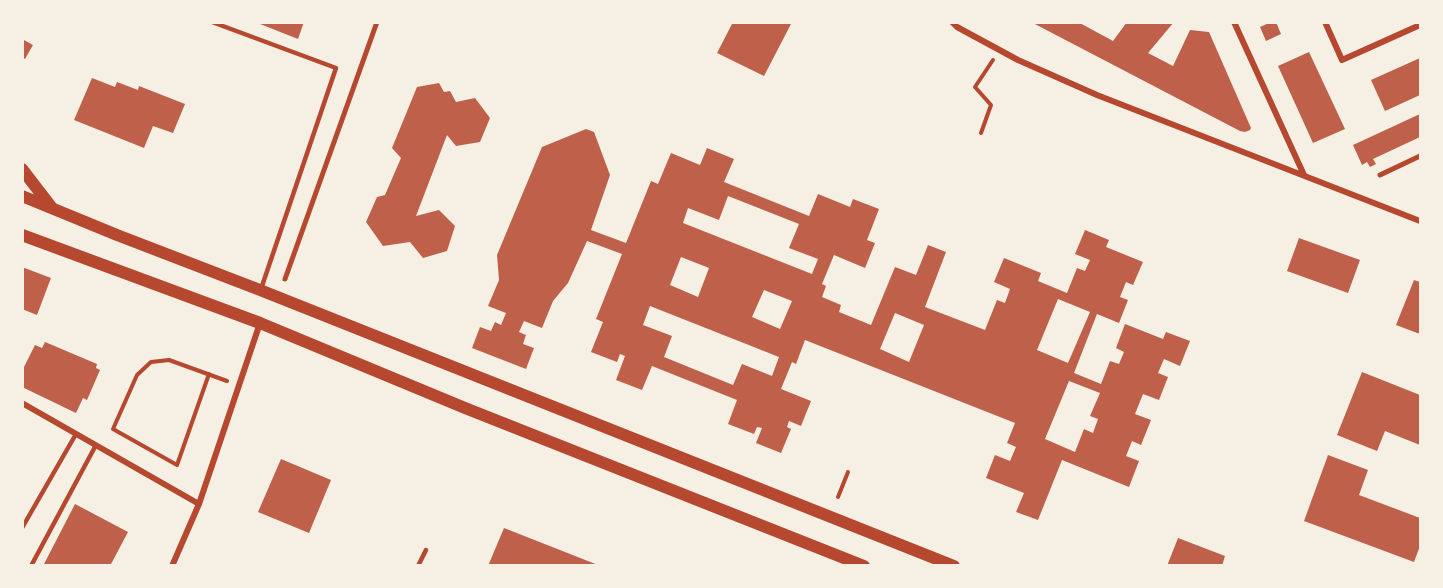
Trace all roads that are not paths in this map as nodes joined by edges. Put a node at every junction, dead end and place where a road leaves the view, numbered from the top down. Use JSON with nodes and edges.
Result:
{"nodes":[{"id":1,"x":212,"y":22,"type":"edge"},
{"id":2,"x":377,"y":22,"type":"edge"},
{"id":3,"x":952,"y":22,"type":"edge"},
{"id":4,"x":1234,"y":22,"type":"edge"},
{"id":5,"x":1325,"y":22,"type":"edge"},
{"id":6,"x":1420,"y":26,"type":"edge"},
{"id":7,"x":1420,"y":156,"type":"edge"},
{"id":8,"x":22,"y":169,"type":"edge"},
{"id":9,"x":1304,"y":175,"type":"junction"},
{"id":10,"x":1380,"y":175,"type":"dead end"},
{"id":11,"x":22,"y":196,"type":"edge"},
{"id":12,"x":53,"y":209,"type":"junction"},
{"id":13,"x":1420,"y":221,"type":"edge"},
{"id":14,"x":22,"y":235,"type":"edge"},
{"id":15,"x":285,"y":279,"type":"dead end"},
{"id":16,"x":261,"y":290,"type":"junction"},
{"id":17,"x":260,"y":323,"type":"junction"},
{"id":18,"x":22,"y":403,"type":"edge"},
{"id":19,"x":75,"y":434,"type":"junction"},
{"id":20,"x":96,"y":445,"type":"junction"},
{"id":21,"x":199,"y":504,"type":"junction"},
{"id":22,"x":22,"y":528,"type":"edge"},
{"id":23,"x":426,"y":550,"type":"dead end"},
{"id":24,"x":31,"y":566,"type":"edge"},
{"id":25,"x":172,"y":566,"type":"edge"},
{"id":26,"x":418,"y":566,"type":"edge"},
{"id":27,"x":864,"y":566,"type":"edge"},
{"id":28,"x":954,"y":566,"type":"edge"}],
"edges":[{"from":1,"to":16,"type":"lane"},
{"from":2,"to":15,"type":"street"},
{"from":3,"to":9,"type":"street"},
{"from":4,"to":9,"type":"street"},
{"from":5,"to":6,"type":"street"},
{"from":7,"to":10,"type":"street"},
{"from":8,"to":12,"type":"main road"},
{"from":9,"to":13,"type":"street"},
{"from":11,"to":12,"type":"main road"},
{"from":12,"to":16,"type":"main road"},
{"from":14,"to":17,"type":"main road"},
{"from":16,"to":28,"type":"main road"},
{"from":17,"to":21,"type":"street"},
{"from":17,"to":27,"type":"main road"},
{"from":18,"to":19,"type":"street"},
{"from":19,"to":20,"type":"street"},
{"from":19,"to":22,"type":"lane"},
{"from":20,"to":21,"type":"street"},
{"from":20,"to":24,"type":"lane"},
{"from":21,"to":25,"type":"street"},
{"from":23,"to":26,"type":"lane"}]}
